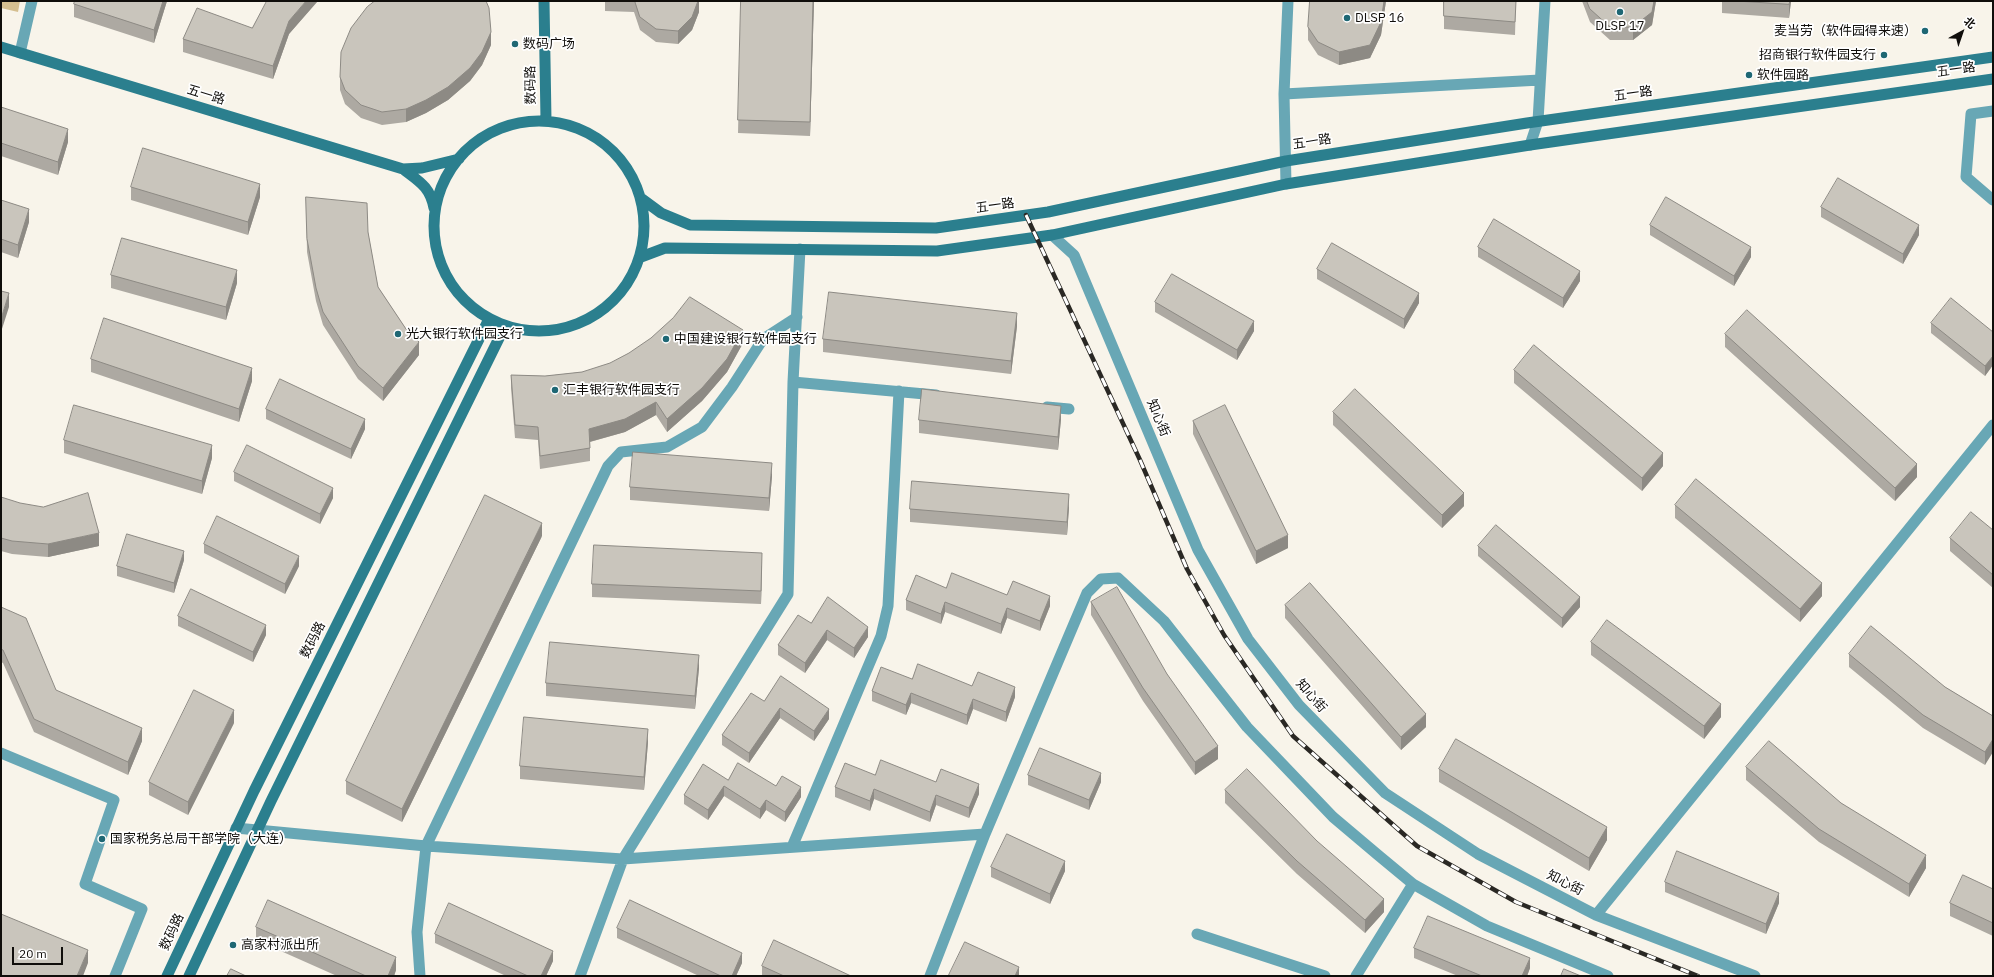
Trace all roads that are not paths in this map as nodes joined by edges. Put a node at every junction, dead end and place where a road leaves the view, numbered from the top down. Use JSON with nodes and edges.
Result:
{"nodes":[{"id":1,"x":32,"y":1,"type":"edge"},
{"id":2,"x":544,"y":1,"type":"edge"},
{"id":3,"x":1288,"y":1,"type":"edge"},
{"id":4,"x":1545,"y":1,"type":"edge"},
{"id":5,"x":1,"y":47,"type":"edge"},
{"id":6,"x":20,"y":53,"type":"junction"},
{"id":7,"x":1993,"y":57,"type":"edge"},
{"id":8,"x":1993,"y":79,"type":"edge"},
{"id":9,"x":1540,"y":80,"type":"junction"},
{"id":10,"x":1284,"y":94,"type":"junction"},
{"id":11,"x":1993,"y":111,"type":"edge"},
{"id":12,"x":546,"y":120,"type":"junction"},
{"id":13,"x":1538,"y":121,"type":"junction"},
{"id":14,"x":1530,"y":145,"type":"junction"},
{"id":15,"x":459,"y":159,"type":"junction"},
{"id":16,"x":1286,"y":161,"type":"junction"},
{"id":17,"x":403,"y":169,"type":"junction"},
{"id":18,"x":1286,"y":184,"type":"junction"},
{"id":19,"x":642,"y":199,"type":"junction"},
{"id":20,"x":1993,"y":200,"type":"edge"},
{"id":21,"x":435,"y":213,"type":"junction"},
{"id":22,"x":1052,"y":234,"type":"junction"},
{"id":23,"x":800,"y":249,"type":"junction"},
{"id":24,"x":641,"y":257,"type":"junction"},
{"id":25,"x":796,"y":317,"type":"junction"},
{"id":26,"x":489,"y":319,"type":"junction"},
{"id":27,"x":505,"y":326,"type":"junction"},
{"id":28,"x":793,"y":382,"type":"junction"},
{"id":29,"x":899,"y":392,"type":"junction"},
{"id":30,"x":945,"y":396,"type":"edge"},
{"id":31,"x":1038,"y":406,"type":"edge"},
{"id":32,"x":1068,"y":409,"type":"dead end"},
{"id":33,"x":1993,"y":425,"type":"edge"},
{"id":34,"x":1,"y":753,"type":"edge"},
{"id":35,"x":236,"y":828,"type":"junction"},
{"id":36,"x":257,"y":830,"type":"junction"},
{"id":37,"x":985,"y":834,"type":"junction"},
{"id":38,"x":426,"y":846,"type":"junction"},
{"id":39,"x":792,"y":847,"type":"junction"},
{"id":40,"x":623,"y":859,"type":"junction"},
{"id":41,"x":1413,"y":884,"type":"junction"},
{"id":42,"x":1596,"y":915,"type":"junction"},
{"id":43,"x":1197,"y":934,"type":"dead end"},
{"id":44,"x":115,"y":976,"type":"edge"},
{"id":45,"x":167,"y":976,"type":"edge"},
{"id":46,"x":189,"y":976,"type":"edge"},
{"id":47,"x":420,"y":976,"type":"edge"},
{"id":48,"x":580,"y":976,"type":"edge"},
{"id":49,"x":930,"y":976,"type":"edge"},
{"id":50,"x":1325,"y":976,"type":"edge"},
{"id":51,"x":1356,"y":976,"type":"edge"},
{"id":52,"x":1608,"y":976,"type":"edge"},
{"id":53,"x":1755,"y":976,"type":"edge"}],
"edges":[{"from":1,"to":6,"type":"street"},
{"from":2,"to":12,"type":"main road","name":"数码路"},
{"from":3,"to":10,"type":"street"},
{"from":4,"to":9,"type":"street"},
{"from":5,"to":6,"type":"main road","name":"五一路"},
{"from":6,"to":17,"type":"main road","name":"五一路"},
{"from":7,"to":13,"type":"main road","name":"五一路"},
{"from":8,"to":14,"type":"main road","name":"五一路"},
{"from":9,"to":10,"type":"street"},
{"from":9,"to":13,"type":"street"},
{"from":10,"to":16,"type":"street"},
{"from":11,"to":20,"type":"street"},
{"from":12,"to":15,"type":"main road"},
{"from":12,"to":19,"type":"main road"},
{"from":13,"to":14,"type":"street"},
{"from":13,"to":16,"type":"main road","name":"五一路"},
{"from":14,"to":18,"type":"main road","name":"五一路"},
{"from":15,"to":17,"type":"main road"},
{"from":15,"to":21,"type":"main road"},
{"from":16,"to":18,"type":"street"},
{"from":16,"to":19,"type":"main road","name":"五一路"},
{"from":17,"to":21,"type":"main road"},
{"from":18,"to":22,"type":"main road","name":"五一路"},
{"from":19,"to":24,"type":"main road"},
{"from":21,"to":26,"type":"main road"},
{"from":22,"to":23,"type":"main road","name":"五一路"},
{"from":22,"to":42,"type":"street","name":"知心街"},
{"from":23,"to":24,"type":"main road","name":"五一路"},
{"from":23,"to":25,"type":"street"},
{"from":24,"to":27,"type":"main road"},
{"from":25,"to":28,"type":"street"},
{"from":25,"to":38,"type":"street"},
{"from":26,"to":27,"type":"main road"},
{"from":26,"to":35,"type":"main road","name":"数码路"},
{"from":27,"to":36,"type":"main road"},
{"from":28,"to":29,"type":"street"},
{"from":28,"to":40,"type":"street"},
{"from":29,"to":30,"type":"street"},
{"from":29,"to":39,"type":"street"},
{"from":31,"to":32,"type":"street"},
{"from":33,"to":42,"type":"street"},
{"from":34,"to":44,"type":"street"},
{"from":35,"to":36,"type":"street"},
{"from":35,"to":45,"type":"main road","name":"数码路"},
{"from":36,"to":38,"type":"street"},
{"from":36,"to":46,"type":"main road"},
{"from":37,"to":39,"type":"street"},
{"from":37,"to":41,"type":"street"},
{"from":37,"to":49,"type":"street"},
{"from":38,"to":40,"type":"street"},
{"from":38,"to":47,"type":"street"},
{"from":39,"to":40,"type":"street"},
{"from":40,"to":48,"type":"street"},
{"from":41,"to":51,"type":"street"},
{"from":41,"to":52,"type":"street"},
{"from":42,"to":53,"type":"street","name":"知心街"},
{"from":43,"to":50,"type":"street"}]}
